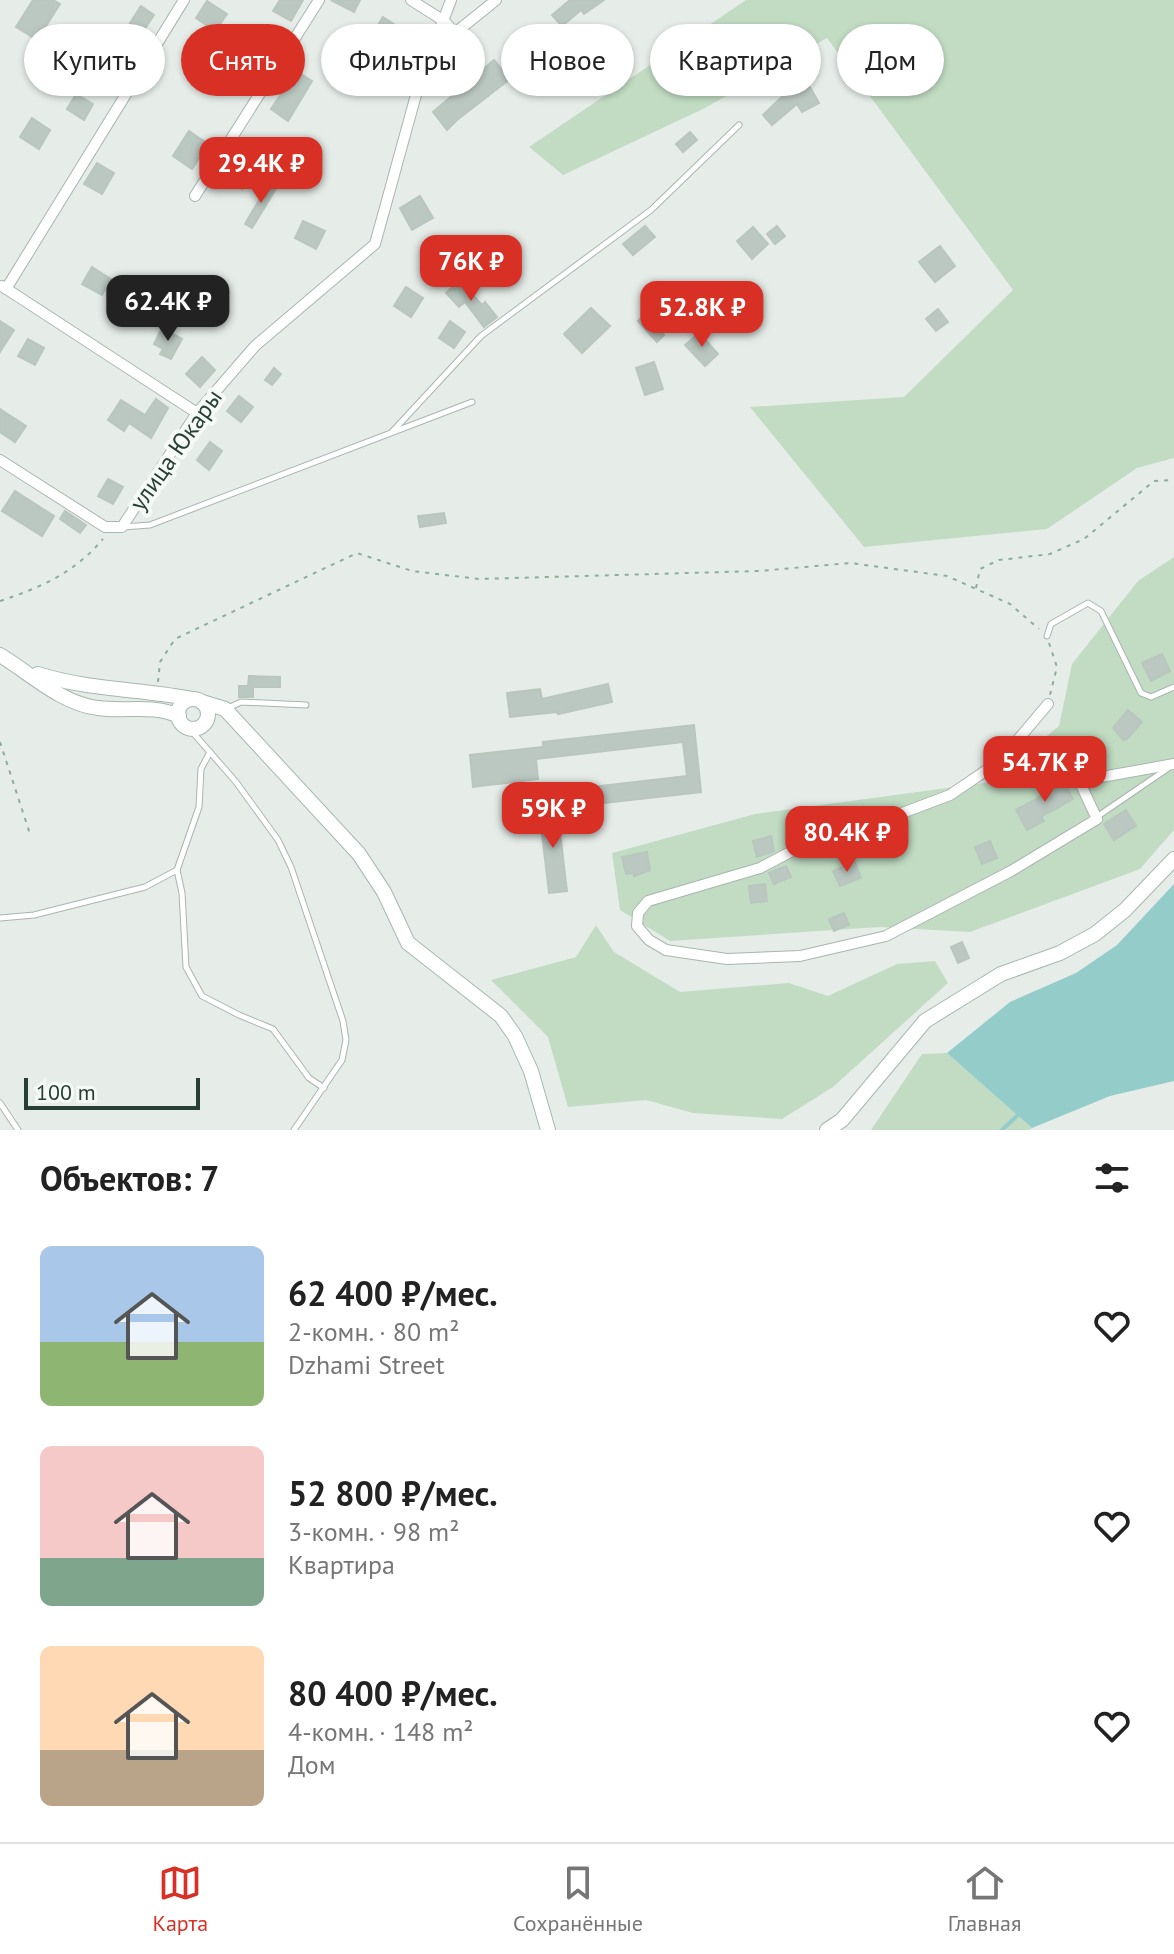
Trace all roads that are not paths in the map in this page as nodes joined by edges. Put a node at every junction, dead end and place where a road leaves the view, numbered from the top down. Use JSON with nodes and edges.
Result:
{"nodes":[{"id":1,"x":184,"y":0,"type":"edge"},
{"id":2,"x":319,"y":0,"type":"edge"},
{"id":3,"x":411,"y":0,"type":"edge"},
{"id":4,"x":451,"y":0,"type":"edge"},
{"id":5,"x":496,"y":0,"type":"edge"},
{"id":6,"x":444,"y":21,"type":"junction"},
{"id":7,"x":739,"y":125,"type":"dead end"},
{"id":8,"x":195,"y":196,"type":"dead end"},
{"id":9,"x":3,"y":287,"type":"edge"},
{"id":10,"x":472,"y":402,"type":"dead end"},
{"id":11,"x":197,"y":413,"type":"junction"},
{"id":12,"x":392,"y":432,"type":"junction"},
{"id":13,"x":0,"y":460,"type":"edge"},
{"id":14,"x":113,"y":527,"type":"junction"},
{"id":15,"x":1047,"y":636,"type":"road end"},
{"id":16,"x":3,"y":657,"type":"edge"},
{"id":17,"x":1174,"y":687,"type":"edge"},
{"id":18,"x":197,"y":700,"type":"junction"},
{"id":19,"x":1048,"y":704,"type":"road end"},
{"id":20,"x":306,"y":705,"type":"dead end"},
{"id":21,"x":225,"y":709,"type":"junction"},
{"id":22,"x":189,"y":723,"type":"junction"},
{"id":23,"x":210,"y":752,"type":"junction"},
{"id":24,"x":1174,"y":764,"type":"edge"},
{"id":25,"x":1101,"y":814,"type":"dead end"},
{"id":26,"x":1174,"y":859,"type":"edge"},
{"id":27,"x":177,"y":870,"type":"junction"},
{"id":28,"x":0,"y":918,"type":"edge"},
{"id":29,"x":324,"y":1088,"type":"junction"},
{"id":30,"x":0,"y":1103,"type":"edge"},
{"id":31,"x":18,"y":1130,"type":"edge"},
{"id":32,"x":294,"y":1130,"type":"edge"},
{"id":33,"x":548,"y":1130,"type":"edge"},
{"id":34,"x":827,"y":1130,"type":"edge"}],
"edges":[{"from":1,"to":9,"type":"street"},
{"from":2,"to":8,"type":"street"},
{"from":3,"to":6,"type":"street"},
{"from":4,"to":6,"type":"street","name":"улица Юкары"},
{"from":5,"to":6,"type":"street"},
{"from":6,"to":11,"type":"street","name":"улица Юкары"},
{"from":7,"to":12,"type":"lane"},
{"from":9,"to":11,"type":"street"},
{"from":10,"to":12,"type":"lane"},
{"from":11,"to":14,"type":"street","name":"улица Юкары"},
{"from":12,"to":14,"type":"lane"},
{"from":13,"to":14,"type":"street"},
{"from":15,"to":17,"type":"lane"},
{"from":16,"to":18,"type":"street"},
{"from":16,"to":22,"type":"street"},
{"from":18,"to":21,"type":"street"},
{"from":18,"to":22,"type":"street"},
{"from":18,"to":22,"type":"street"},
{"from":19,"to":24,"type":"street"},
{"from":20,"to":21,"type":"lane"},
{"from":21,"to":22,"type":"street"},
{"from":21,"to":33,"type":"street"},
{"from":22,"to":23,"type":"lane"},
{"from":23,"to":27,"type":"lane"},
{"from":23,"to":29,"type":"lane"},
{"from":24,"to":25,"type":"lane"},
{"from":26,"to":34,"type":"street"},
{"from":27,"to":28,"type":"lane"},
{"from":27,"to":29,"type":"lane"},
{"from":29,"to":32,"type":"lane"},
{"from":30,"to":31,"type":"lane"}]}
